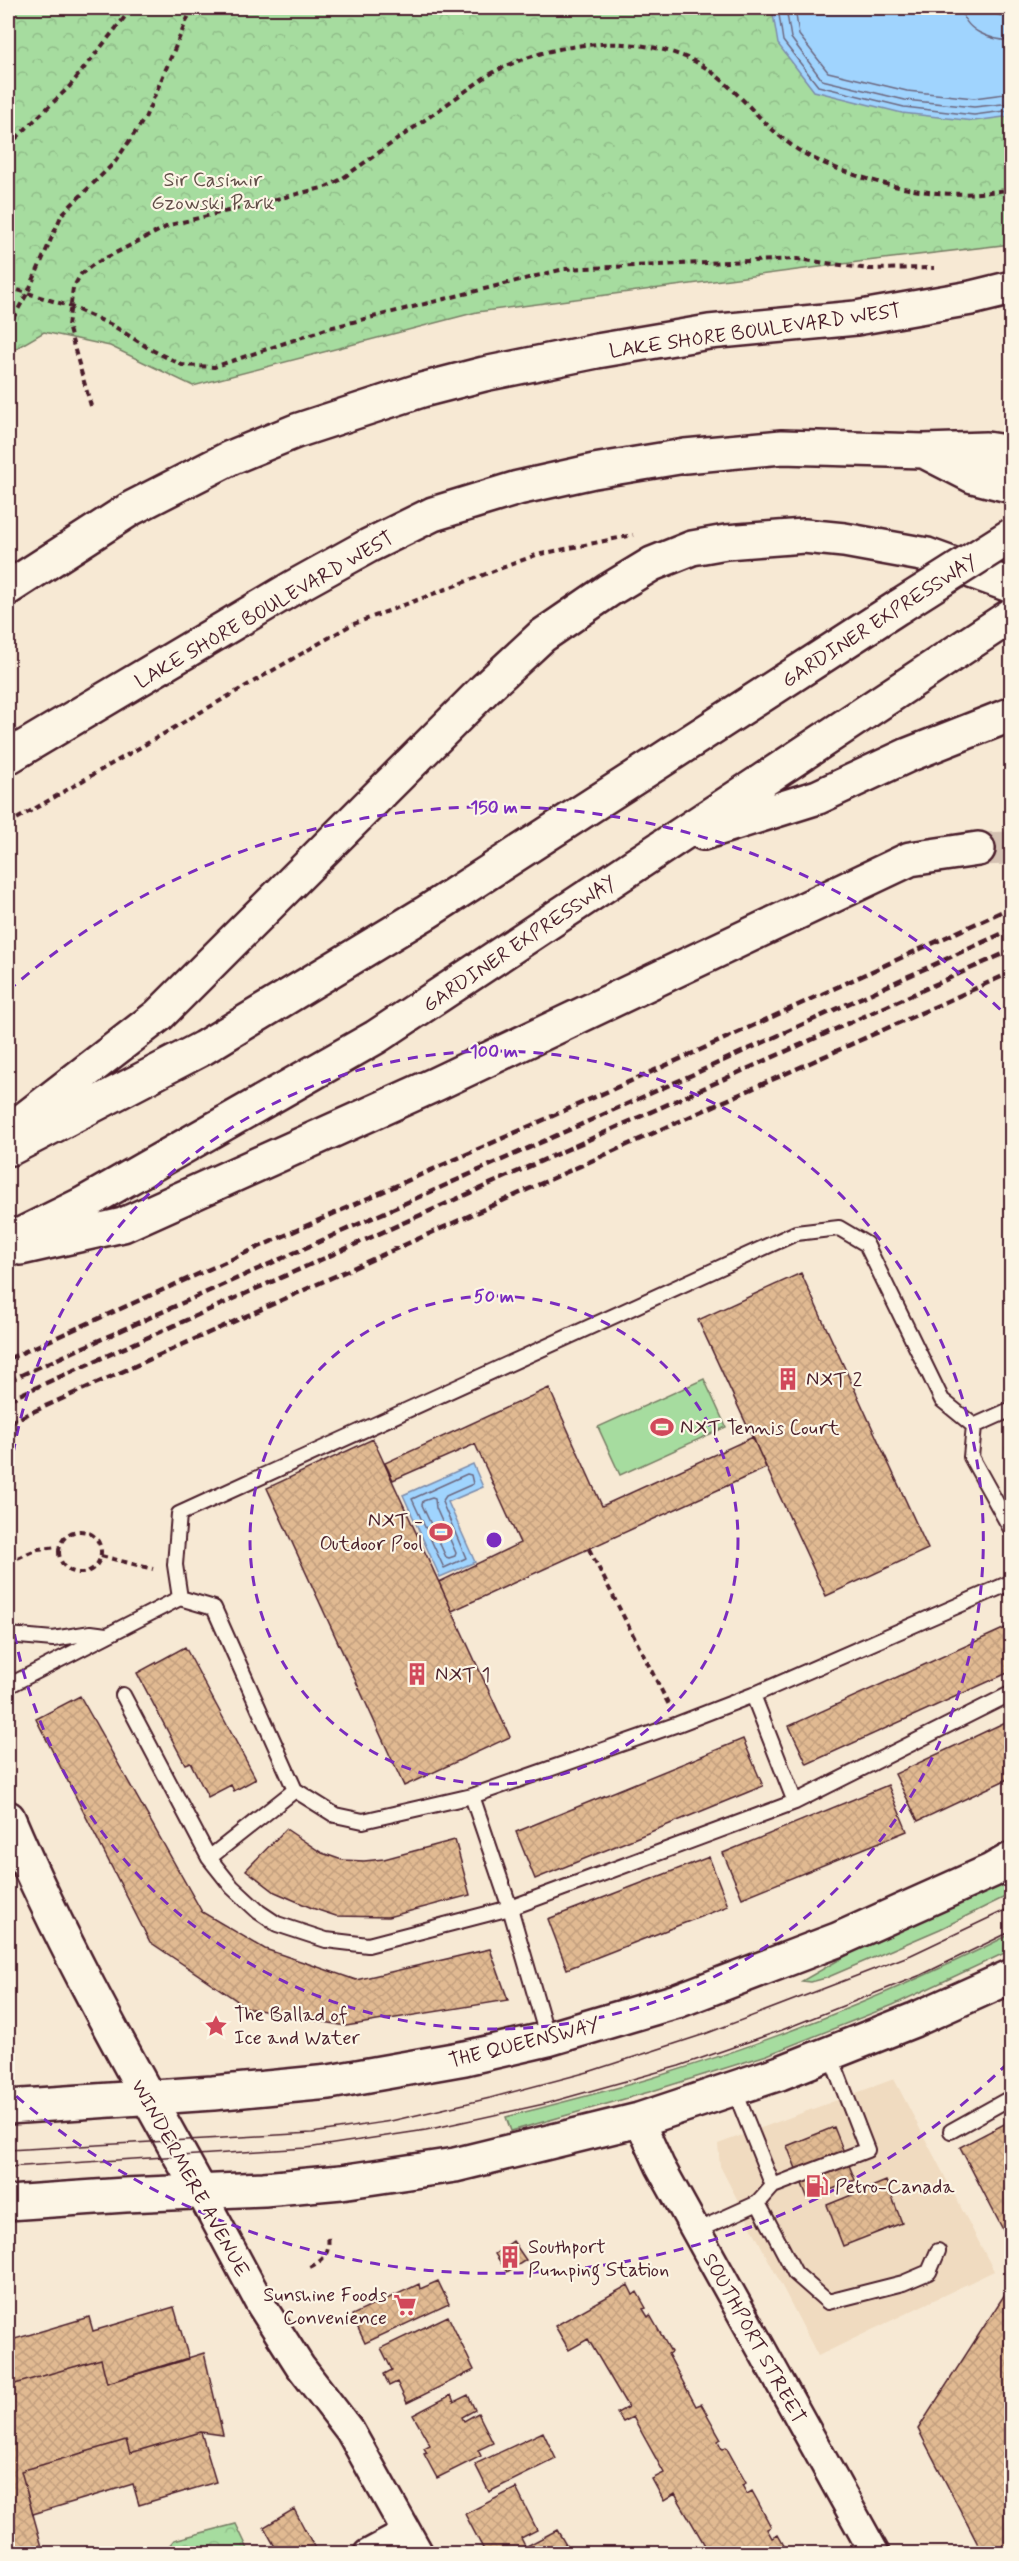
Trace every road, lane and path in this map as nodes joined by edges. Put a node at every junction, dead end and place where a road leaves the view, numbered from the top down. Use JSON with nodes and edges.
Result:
{"nodes":[{"id":1,"x":132,"y":8,"type":"edge"},
{"id":2,"x":192,"y":8,"type":"edge"},
{"id":3,"x":8,"y":146,"type":"edge"},
{"id":4,"x":1011,"y":189,"type":"edge"},
{"id":5,"x":939,"y":268,"type":"dead end"},
{"id":6,"x":8,"y":287,"type":"edge"},
{"id":7,"x":1011,"y":288,"type":"edge"},
{"id":8,"x":28,"y":292,"type":"junction"},
{"id":9,"x":69,"y":306,"type":"junction"},
{"id":10,"x":8,"y":327,"type":"edge"},
{"id":11,"x":91,"y":406,"type":"dead end"},
{"id":12,"x":924,"y":451,"type":"junction"},
{"id":13,"x":1011,"y":453,"type":"edge"},
{"id":14,"x":1011,"y":486,"type":"edge"},
{"id":15,"x":637,"y":534,"type":"dead end"},
{"id":16,"x":1011,"y":535,"type":"edge"},
{"id":17,"x":1011,"y":586,"type":"edge"},
{"id":18,"x":8,"y":588,"type":"edge"},
{"id":19,"x":1011,"y":615,"type":"edge"},
{"id":20,"x":1011,"y":714,"type":"edge"},
{"id":21,"x":8,"y":757,"type":"edge"},
{"id":22,"x":8,"y":824,"type":"edge"},
{"id":23,"x":667,"y":844,"type":"junction"},
{"id":24,"x":978,"y":849,"type":"tunnel mouth"},
{"id":25,"x":8,"y":1132,"type":"edge"},
{"id":26,"x":8,"y":1150,"type":"edge"},
{"id":27,"x":8,"y":1241,"type":"edge"},
{"id":28,"x":8,"y":1251,"type":"edge"},
{"id":29,"x":1011,"y":1409,"type":"edge"},
{"id":30,"x":974,"y":1426,"type":"junction"},
{"id":31,"x":1011,"y":1531,"type":"edge"},
{"id":32,"x":60,"y":1547,"type":"junction"},
{"id":33,"x":589,"y":1549,"type":"dead end"},
{"id":34,"x":101,"y":1556,"type":"junction"},
{"id":35,"x":8,"y":1562,"type":"edge"},
{"id":36,"x":1011,"y":1582,"type":"edge"},
{"id":37,"x":180,"y":1598,"type":"junction"},
{"id":38,"x":8,"y":1635,"type":"edge"},
{"id":39,"x":105,"y":1635,"type":"junction"},
{"id":40,"x":8,"y":1686,"type":"edge"},
{"id":41,"x":1011,"y":1693,"type":"edge"},
{"id":42,"x":123,"y":1695,"type":"dead end"},
{"id":43,"x":753,"y":1695,"type":"junction"},
{"id":44,"x":678,"y":1724,"type":"junction"},
{"id":45,"x":295,"y":1790,"type":"junction"},
{"id":46,"x":472,"y":1796,"type":"junction"},
{"id":47,"x":795,"y":1802,"type":"junction"},
{"id":48,"x":8,"y":1818,"type":"edge"},
{"id":49,"x":209,"y":1858,"type":"junction"},
{"id":50,"x":1011,"y":1859,"type":"edge"},
{"id":51,"x":510,"y":1908,"type":"junction"},
{"id":52,"x":1011,"y":1976,"type":"edge"},
{"id":53,"x":548,"y":2039,"type":"junction"},
{"id":54,"x":830,"y":2054,"type":"junction"},
{"id":55,"x":733,"y":2089,"type":"junction"},
{"id":56,"x":146,"y":2096,"type":"junction"},
{"id":57,"x":1011,"y":2097,"type":"edge"},
{"id":58,"x":8,"y":2107,"type":"edge"},
{"id":59,"x":639,"y":2120,"type":"junction"},
{"id":60,"x":951,"y":2131,"type":"dead end"},
{"id":61,"x":773,"y":2186,"type":"junction"},
{"id":62,"x":201,"y":2193,"type":"junction"},
{"id":63,"x":8,"y":2203,"type":"edge"},
{"id":64,"x":758,"y":2203,"type":"junction"},
{"id":65,"x":696,"y":2231,"type":"junction"},
{"id":66,"x":328,"y":2234,"type":"dead end"},
{"id":67,"x":938,"y":2251,"type":"dead end"},
{"id":68,"x":310,"y":2267,"type":"dead end"},
{"id":69,"x":413,"y":2543,"type":"edge"},
{"id":70,"x":368,"y":2553,"type":"edge"},
{"id":71,"x":875,"y":2553,"type":"edge"}],
"edges":[{"from":1,"to":3,"type":"path"},
{"from":2,"to":8,"type":"path"},
{"from":4,"to":9,"type":"path"},
{"from":5,"to":9,"type":"path"},
{"from":6,"to":8,"type":"path"},
{"from":7,"to":18,"type":"main road","name":"LAKE SHORE BOULEVARD WEST"},
{"from":8,"to":9,"type":"path"},
{"from":8,"to":10,"type":"path"},
{"from":9,"to":11,"type":"path"},
{"from":12,"to":13,"type":"main road","name":"LAKE SHORE BOULEVARD WEST"},
{"from":12,"to":14,"type":"main road"},
{"from":12,"to":21,"type":"main road","name":"LAKE SHORE BOULEVARD WEST"},
{"from":15,"to":22,"type":"path"},
{"from":16,"to":26,"type":"main road","name":"GARDINER EXPRESSWAY","bridge":true},
{"from":17,"to":25,"type":"main road"},
{"from":19,"to":23,"type":"main road","name":"GARDINER EXPRESSWAY"},
{"from":20,"to":23,"type":"main road"},
{"from":23,"to":27,"type":"main road","name":"GARDINER EXPRESSWAY"},
{"from":24,"to":28,"type":"main road"},
{"from":29,"to":30,"type":"lane"},
{"from":30,"to":31,"type":"lane"},
{"from":30,"to":37,"type":"lane"},
{"from":32,"to":34,"type":"path"},
{"from":32,"to":34,"type":"path"},
{"from":32,"to":35,"type":"path"},
{"from":33,"to":44,"type":"path"},
{"from":34,"to":37,"type":"path"},
{"from":36,"to":43,"type":"lane"},
{"from":37,"to":39,"type":"lane"},
{"from":37,"to":45,"type":"lane"},
{"from":38,"to":39,"type":"lane"},
{"from":39,"to":40,"type":"lane"},
{"from":41,"to":47,"type":"lane"},
{"from":42,"to":49,"type":"lane"},
{"from":43,"to":44,"type":"lane"},
{"from":43,"to":47,"type":"lane"},
{"from":44,"to":46,"type":"lane"},
{"from":45,"to":46,"type":"lane"},
{"from":45,"to":49,"type":"lane"},
{"from":46,"to":51,"type":"lane"},
{"from":47,"to":51,"type":"lane"},
{"from":48,"to":56,"type":"main road","name":"WINDERMERE AVENUE"},
{"from":49,"to":51,"type":"lane"},
{"from":50,"to":53,"type":"main road","name":"THE QUEENSWAY"},
{"from":51,"to":53,"type":"lane"},
{"from":52,"to":54,"type":"main road"},
{"from":53,"to":56,"type":"main road","name":"THE QUEENSWAY"},
{"from":54,"to":55,"type":"main road"},
{"from":54,"to":61,"type":"lane"},
{"from":55,"to":59,"type":"main road"},
{"from":55,"to":61,"type":"lane"},
{"from":56,"to":58,"type":"main road","name":"THE QUEENSWAY"},
{"from":56,"to":62,"type":"main road","name":"WINDERMERE AVENUE"},
{"from":57,"to":60,"type":"lane"},
{"from":59,"to":62,"type":"main road"},
{"from":59,"to":65,"type":"street","name":"SOUTHPORT STREET"},
{"from":61,"to":64,"type":"lane"},
{"from":62,"to":63,"type":"main road"},
{"from":62,"to":69,"type":"street","name":"WINDERMERE AVENUE"},
{"from":64,"to":65,"type":"lane"},
{"from":64,"to":67,"type":"lane"},
{"from":65,"to":71,"type":"street","name":"SOUTHPORT STREET"},
{"from":66,"to":68,"type":"path"},
{"from":69,"to":70,"type":"street"}]}
